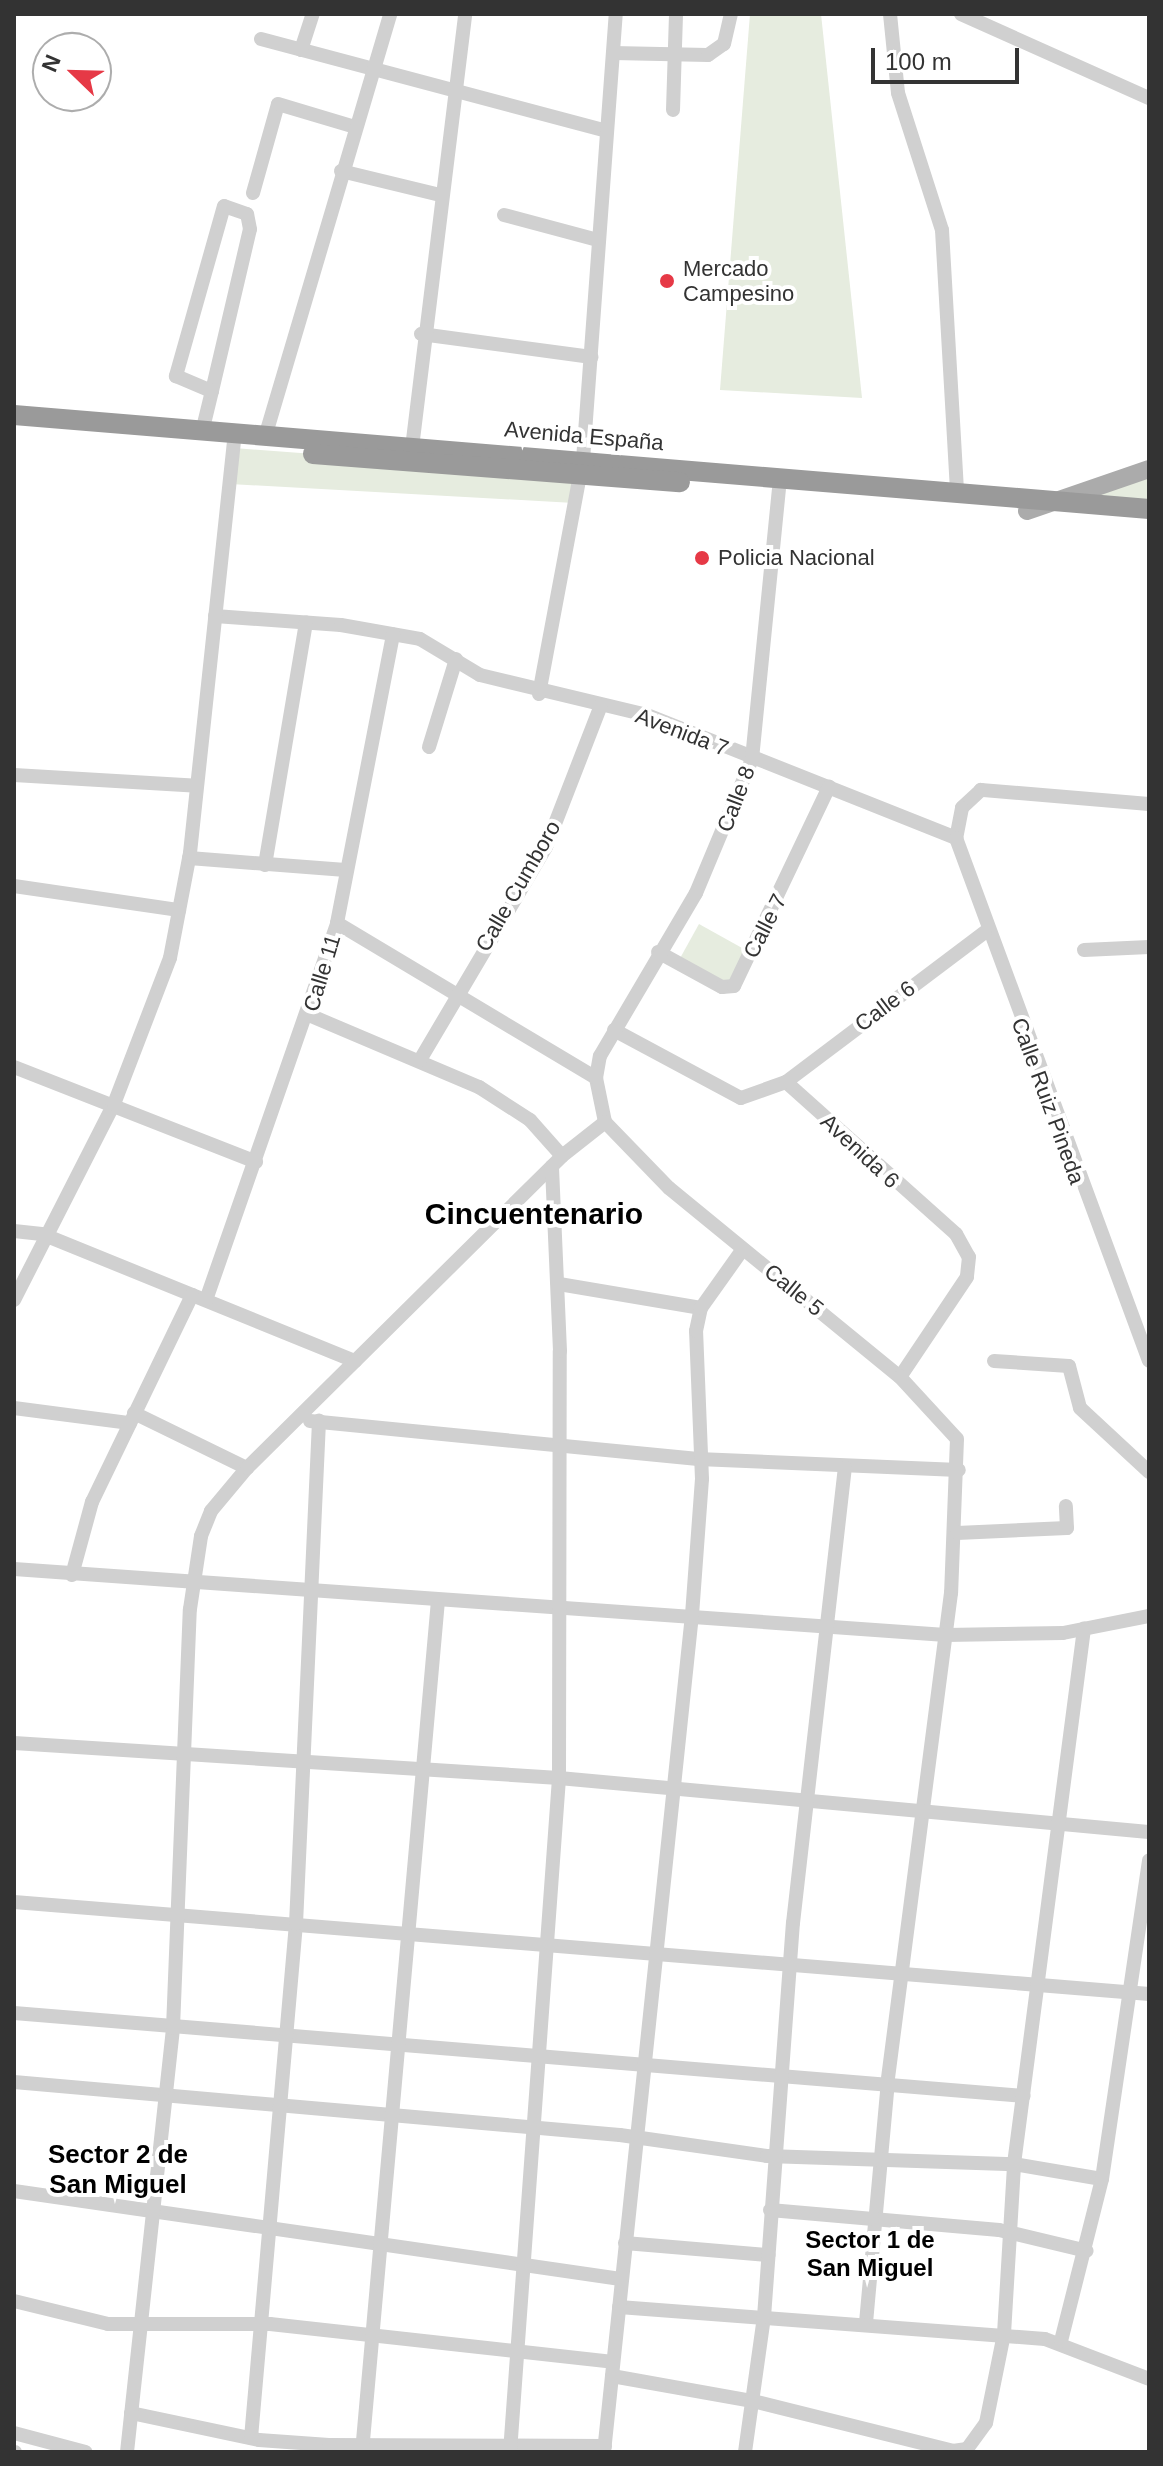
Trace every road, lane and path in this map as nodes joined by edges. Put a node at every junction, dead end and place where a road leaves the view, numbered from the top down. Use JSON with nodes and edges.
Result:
{"nodes":[{"id":1,"x":313,"y":14,"type":"edge"},
{"id":2,"x":390,"y":14,"type":"edge"},
{"id":3,"x":465,"y":14,"type":"edge"},
{"id":4,"x":616,"y":14,"type":"edge"},
{"id":5,"x":676,"y":14,"type":"edge"},
{"id":6,"x":731,"y":14,"type":"edge"},
{"id":7,"x":890,"y":14,"type":"edge"},
{"id":8,"x":961,"y":14,"type":"edge"},
{"id":9,"x":261,"y":39,"type":"dead end"},
{"id":10,"x":301,"y":50,"type":"junction"},
{"id":11,"x":613,"y":53,"type":"junction"},
{"id":12,"x":673,"y":54,"type":"junction"},
{"id":13,"x":373,"y":71,"type":"junction"},
{"id":14,"x":454,"y":92,"type":"junction"},
{"id":15,"x":1149,"y":98,"type":"edge"},
{"id":16,"x":673,"y":110,"type":"dead end"},
{"id":17,"x":355,"y":127,"type":"junction"},
{"id":18,"x":607,"y":131,"type":"junction"},
{"id":19,"x":341,"y":171,"type":"junction"},
{"id":20,"x":253,"y":193,"type":"dead end"},
{"id":21,"x":440,"y":195,"type":"junction"},
{"id":22,"x":504,"y":215,"type":"dead end"},
{"id":23,"x":598,"y":240,"type":"junction"},
{"id":24,"x":421,"y":334,"type":"junction"},
{"id":25,"x":591,"y":357,"type":"junction"},
{"id":26,"x":212,"y":391,"type":"junction"},
{"id":27,"x":14,"y":415,"type":"edge"},
{"id":28,"x":14,"y":429,"type":"edge"},
{"id":29,"x":202,"y":432,"type":"junction"},
{"id":30,"x":265,"y":437,"type":"junction"},
{"id":31,"x":234,"y":442,"type":"junction"},
{"id":32,"x":412,"y":453,"type":"junction"},
{"id":33,"x":581,"y":467,"type":"junction"},
{"id":34,"x":1149,"y":469,"type":"edge"},
{"id":35,"x":1130,"y":474,"type":"junction"},
{"id":36,"x":779,"y":489,"type":"junction"},
{"id":37,"x":957,"y":493,"type":"junction"},
{"id":38,"x":1003,"y":497,"type":"junction"},
{"id":39,"x":1048,"y":501,"type":"junction"},
{"id":40,"x":1149,"y":509,"type":"edge"},
{"id":41,"x":1027,"y":511,"type":"junction"},
{"id":42,"x":1149,"y":521,"type":"edge"},
{"id":43,"x":215,"y":616,"type":"junction"},
{"id":44,"x":306,"y":622,"type":"junction"},
{"id":45,"x":393,"y":634,"type":"junction"},
{"id":46,"x":456,"y":659,"type":"junction"},
{"id":47,"x":539,"y":694,"type":"junction"},
{"id":48,"x":601,"y":705,"type":"junction"},
{"id":49,"x":429,"y":747,"type":"dead end"},
{"id":50,"x":752,"y":759,"type":"junction"},
{"id":51,"x":14,"y":775,"type":"edge"},
{"id":52,"x":197,"y":786,"type":"junction"},
{"id":53,"x":829,"y":787,"type":"junction"},
{"id":54,"x":1149,"y":804,"type":"edge"},
{"id":55,"x":956,"y":838,"type":"junction"},
{"id":56,"x":189,"y":858,"type":"junction"},
{"id":57,"x":265,"y":865,"type":"junction"},
{"id":58,"x":346,"y":870,"type":"junction"},
{"id":59,"x":14,"y":886,"type":"edge"},
{"id":60,"x":179,"y":910,"type":"junction"},
{"id":61,"x":337,"y":923,"type":"junction"},
{"id":62,"x":985,"y":932,"type":"junction"},
{"id":63,"x":1149,"y":947,"type":"edge"},
{"id":64,"x":1084,"y":950,"type":"dead end"},
{"id":65,"x":658,"y":952,"type":"junction"},
{"id":66,"x":455,"y":995,"type":"junction"},
{"id":67,"x":309,"y":1015,"type":"junction"},
{"id":68,"x":614,"y":1030,"type":"junction"},
{"id":69,"x":420,"y":1060,"type":"junction"},
{"id":70,"x":14,"y":1067,"type":"edge"},
{"id":71,"x":596,"y":1078,"type":"junction"},
{"id":72,"x":786,"y":1082,"type":"junction"},
{"id":73,"x":114,"y":1104,"type":"junction"},
{"id":74,"x":605,"y":1122,"type":"junction"},
{"id":75,"x":557,"y":1161,"type":"junction"},
{"id":76,"x":256,"y":1162,"type":"junction"},
{"id":77,"x":14,"y":1231,"type":"edge"},
{"id":78,"x":42,"y":1234,"type":"junction"},
{"id":79,"x":743,"y":1249,"type":"junction"},
{"id":80,"x":559,"y":1284,"type":"junction"},
{"id":81,"x":199,"y":1298,"type":"junction"},
{"id":82,"x":14,"y":1300,"type":"edge"},
{"id":83,"x":701,"y":1308,"type":"junction"},
{"id":84,"x":1149,"y":1334,"type":"edge"},
{"id":85,"x":1148,"y":1357,"type":"edge"},
{"id":86,"x":355,"y":1361,"type":"junction"},
{"id":87,"x":994,"y":1361,"type":"dead end"},
{"id":88,"x":900,"y":1377,"type":"junction"},
{"id":89,"x":14,"y":1408,"type":"edge"},
{"id":90,"x":132,"y":1418,"type":"junction"},
{"id":91,"x":298,"y":1420,"type":"junction"},
{"id":92,"x":319,"y":1421,"type":"junction"},
{"id":93,"x":560,"y":1448,"type":"junction"},
{"id":94,"x":698,"y":1459,"type":"junction"},
{"id":95,"x":247,"y":1468,"type":"junction"},
{"id":96,"x":845,"y":1468,"type":"junction"},
{"id":97,"x":959,"y":1470,"type":"junction"},
{"id":98,"x":1149,"y":1472,"type":"edge"},
{"id":99,"x":1066,"y":1506,"type":"dead end"},
{"id":100,"x":957,"y":1533,"type":"junction"},
{"id":101,"x":14,"y":1569,"type":"edge"},
{"id":102,"x":72,"y":1575,"type":"junction"},
{"id":103,"x":192,"y":1587,"type":"junction"},
{"id":104,"x":308,"y":1595,"type":"junction"},
{"id":105,"x":438,"y":1601,"type":"junction"},
{"id":106,"x":561,"y":1609,"type":"junction"},
{"id":107,"x":692,"y":1615,"type":"junction"},
{"id":108,"x":1149,"y":1616,"type":"edge"},
{"id":109,"x":828,"y":1627,"type":"junction"},
{"id":110,"x":1084,"y":1629,"type":"junction"},
{"id":111,"x":946,"y":1635,"type":"junction"},
{"id":112,"x":14,"y":1743,"type":"edge"},
{"id":113,"x":187,"y":1754,"type":"junction"},
{"id":114,"x":302,"y":1762,"type":"junction"},
{"id":115,"x":422,"y":1770,"type":"junction"},
{"id":116,"x":559,"y":1778,"type":"junction"},
{"id":117,"x":674,"y":1790,"type":"junction"},
{"id":118,"x":808,"y":1798,"type":"junction"},
{"id":119,"x":925,"y":1810,"type":"junction"},
{"id":120,"x":1060,"y":1820,"type":"junction"},
{"id":121,"x":1149,"y":1832,"type":"edge"},
{"id":122,"x":1149,"y":1860,"type":"edge"},
{"id":123,"x":14,"y":1902,"type":"edge"},
{"id":124,"x":181,"y":1915,"type":"junction"},
{"id":125,"x":296,"y":1924,"type":"junction"},
{"id":126,"x":408,"y":1934,"type":"junction"},
{"id":127,"x":549,"y":1945,"type":"junction"},
{"id":128,"x":656,"y":1954,"type":"junction"},
{"id":129,"x":790,"y":1964,"type":"junction"},
{"id":130,"x":902,"y":1973,"type":"junction"},
{"id":131,"x":1038,"y":1985,"type":"junction"},
{"id":132,"x":1129,"y":1993,"type":"junction"},
{"id":133,"x":1149,"y":1994,"type":"edge"},
{"id":134,"x":14,"y":2013,"type":"edge"},
{"id":135,"x":173,"y":2028,"type":"junction"},
{"id":136,"x":288,"y":2035,"type":"junction"},
{"id":137,"x":401,"y":2043,"type":"junction"},
{"id":138,"x":542,"y":2053,"type":"junction"},
{"id":139,"x":644,"y":2063,"type":"junction"},
{"id":140,"x":782,"y":2073,"type":"junction"},
{"id":141,"x":888,"y":2081,"type":"junction"},
{"id":142,"x":14,"y":2082,"type":"edge"},
{"id":143,"x":165,"y":2092,"type":"junction"},
{"id":144,"x":1024,"y":2096,"type":"junction"},
{"id":145,"x":283,"y":2103,"type":"junction"},
{"id":146,"x":396,"y":2115,"type":"junction"},
{"id":147,"x":538,"y":2127,"type":"junction"},
{"id":148,"x":635,"y":2139,"type":"junction"},
{"id":149,"x":775,"y":2154,"type":"junction"},
{"id":150,"x":882,"y":2158,"type":"junction"},
{"id":151,"x":1014,"y":2164,"type":"junction"},
{"id":152,"x":1102,"y":2179,"type":"junction"},
{"id":153,"x":14,"y":2191,"type":"edge"},
{"id":154,"x":152,"y":2210,"type":"junction"},
{"id":155,"x":770,"y":2210,"type":"junction"},
{"id":156,"x":875,"y":2221,"type":"junction"},
{"id":157,"x":272,"y":2228,"type":"junction"},
{"id":158,"x":1010,"y":2234,"type":"junction"},
{"id":159,"x":625,"y":2243,"type":"junction"},
{"id":160,"x":383,"y":2245,"type":"junction"},
{"id":161,"x":1087,"y":2251,"type":"junction"},
{"id":162,"x":768,"y":2255,"type":"junction"},
{"id":163,"x":528,"y":2265,"type":"junction"},
{"id":164,"x":621,"y":2279,"type":"junction"},
{"id":165,"x":14,"y":2301,"type":"edge"},
{"id":166,"x":619,"y":2307,"type":"junction"},
{"id":167,"x":764,"y":2317,"type":"junction"},
{"id":168,"x":866,"y":2324,"type":"junction"},
{"id":169,"x":140,"y":2326,"type":"junction"},
{"id":170,"x":263,"y":2326,"type":"junction"},
{"id":171,"x":372,"y":2332,"type":"junction"},
{"id":172,"x":1004,"y":2334,"type":"junction"},
{"id":173,"x":1061,"y":2341,"type":"junction"},
{"id":174,"x":520,"y":2350,"type":"junction"},
{"id":175,"x":612,"y":2369,"type":"junction"},
{"id":176,"x":1149,"y":2379,"type":"edge"},
{"id":177,"x":753,"y":2401,"type":"junction"},
{"id":178,"x":131,"y":2413,"type":"junction"},
{"id":179,"x":14,"y":2433,"type":"edge"},
{"id":180,"x":251,"y":2438,"type":"junction"},
{"id":181,"x":510,"y":2447,"type":"edge"},
{"id":182,"x":362,"y":2448,"type":"edge"},
{"id":183,"x":605,"y":2449,"type":"edge"},
{"id":184,"x":955,"y":2451,"type":"edge"},
{"id":185,"x":86,"y":2452,"type":"edge"},
{"id":186,"x":127,"y":2452,"type":"edge"},
{"id":187,"x":745,"y":2452,"type":"edge"}],
"edges":[{"from":1,"to":10,"type":"street"},
{"from":2,"to":13,"type":"street"},
{"from":3,"to":14,"type":"street"},
{"from":4,"to":11,"type":"street"},
{"from":5,"to":12,"type":"street"},
{"from":6,"to":12,"type":"street"},
{"from":7,"to":37,"type":"street"},
{"from":8,"to":15,"type":"street"},
{"from":9,"to":10,"type":"street"},
{"from":10,"to":13,"type":"street"},
{"from":11,"to":12,"type":"street"},
{"from":11,"to":18,"type":"street"},
{"from":12,"to":16,"type":"street"},
{"from":13,"to":14,"type":"street"},
{"from":13,"to":17,"type":"street"},
{"from":14,"to":18,"type":"street"},
{"from":14,"to":21,"type":"street"},
{"from":17,"to":19,"type":"street"},
{"from":17,"to":20,"type":"street"},
{"from":18,"to":23,"type":"street"},
{"from":19,"to":21,"type":"street"},
{"from":19,"to":30,"type":"street"},
{"from":21,"to":24,"type":"street"},
{"from":22,"to":23,"type":"street"},
{"from":23,"to":25,"type":"street"},
{"from":24,"to":25,"type":"street"},
{"from":24,"to":32,"type":"street"},
{"from":25,"to":33,"type":"street"},
{"from":26,"to":26,"type":"street"},
{"from":26,"to":29,"type":"street"},
{"from":27,"to":29,"type":"highway","name":"Avenida España"},
{"from":28,"to":31,"type":"highway","name":"Avenida España"},
{"from":29,"to":31,"type":"highway","name":"Avenida España"},
{"from":30,"to":31,"type":"highway","name":"Avenida España"},
{"from":30,"to":32,"type":"highway","name":"Avenida España"},
{"from":31,"to":32,"type":"highway","name":"Avenida España"},
{"from":31,"to":43,"type":"street"},
{"from":32,"to":33,"type":"highway","name":"Avenida España"},
{"from":33,"to":36,"type":"highway","name":"Avenida España"},
{"from":33,"to":37,"type":"highway","name":"Avenida España"},
{"from":33,"to":47,"type":"street"},
{"from":34,"to":35,"type":"main road"},
{"from":35,"to":38,"type":"main road"},
{"from":35,"to":39,"type":"main road"},
{"from":36,"to":41,"type":"highway","name":"Avenida España"},
{"from":36,"to":50,"type":"street","name":"Calle 8"},
{"from":37,"to":38,"type":"highway","name":"Avenida España"},
{"from":38,"to":39,"type":"highway","name":"Avenida España"},
{"from":39,"to":40,"type":"highway","name":"Avenida España"},
{"from":39,"to":41,"type":"main road"},
{"from":41,"to":42,"type":"highway","name":"Avenida España"},
{"from":43,"to":44,"type":"street","name":"Avenida 7"},
{"from":43,"to":52,"type":"street"},
{"from":44,"to":45,"type":"street","name":"Avenida 7"},
{"from":44,"to":57,"type":"street"},
{"from":45,"to":46,"type":"street","name":"Avenida 7"},
{"from":45,"to":58,"type":"street","name":"Calle 11"},
{"from":46,"to":47,"type":"street","name":"Avenida 7"},
{"from":46,"to":49,"type":"street"},
{"from":47,"to":48,"type":"street","name":"Avenida 7"},
{"from":48,"to":50,"type":"street","name":"Avenida 7"},
{"from":48,"to":66,"type":"street","name":"Calle Cumboro"},
{"from":50,"to":53,"type":"street","name":"Avenida 7"},
{"from":50,"to":65,"type":"street","name":"Calle 8"},
{"from":51,"to":52,"type":"street"},
{"from":52,"to":56,"type":"street"},
{"from":53,"to":55,"type":"street","name":"Avenida 7"},
{"from":53,"to":65,"type":"street","name":"Calle 7"},
{"from":54,"to":55,"type":"street"},
{"from":55,"to":62,"type":"street","name":"Calle Ruiz Pineda"},
{"from":56,"to":57,"type":"street"},
{"from":56,"to":60,"type":"street"},
{"from":57,"to":58,"type":"street"},
{"from":58,"to":61,"type":"street","name":"Calle 11"},
{"from":59,"to":60,"type":"street"},
{"from":60,"to":73,"type":"street"},
{"from":61,"to":66,"type":"street"},
{"from":61,"to":67,"type":"street","name":"Calle 11"},
{"from":62,"to":72,"type":"street","name":"Calle 6"},
{"from":62,"to":85,"type":"street","name":"Calle Ruiz Pineda"},
{"from":63,"to":64,"type":"street"},
{"from":65,"to":68,"type":"street","name":"Calle 8"},
{"from":66,"to":69,"type":"street","name":"Calle Cumboro"},
{"from":66,"to":71,"type":"street"},
{"from":67,"to":69,"type":"street"},
{"from":67,"to":76,"type":"street","name":"Calle 11"},
{"from":68,"to":71,"type":"street","name":"Calle 8"},
{"from":68,"to":72,"type":"street"},
{"from":69,"to":75,"type":"street"},
{"from":70,"to":73,"type":"street"},
{"from":71,"to":74,"type":"street"},
{"from":72,"to":88,"type":"street","name":"Avenida 6"},
{"from":73,"to":76,"type":"street"},
{"from":73,"to":78,"type":"street"},
{"from":74,"to":75,"type":"street"},
{"from":74,"to":79,"type":"street","name":"Calle 5"},
{"from":75,"to":80,"type":"street"},
{"from":75,"to":86,"type":"street"},
{"from":76,"to":81,"type":"street","name":"Calle 11"},
{"from":77,"to":78,"type":"street"},
{"from":78,"to":81,"type":"street"},
{"from":78,"to":82,"type":"street"},
{"from":79,"to":83,"type":"street"},
{"from":79,"to":88,"type":"street","name":"Calle 5"},
{"from":80,"to":83,"type":"street"},
{"from":80,"to":93,"type":"street"},
{"from":81,"to":86,"type":"street"},
{"from":81,"to":90,"type":"street","name":"Calle 11"},
{"from":83,"to":94,"type":"street"},
{"from":84,"to":85,"type":"street"},
{"from":86,"to":91,"type":"street"},
{"from":87,"to":98,"type":"street"},
{"from":88,"to":97,"type":"street","name":"Calle 5"},
{"from":89,"to":90,"type":"street"},
{"from":90,"to":95,"type":"street"},
{"from":90,"to":102,"type":"street","name":"Calle 11"},
{"from":91,"to":92,"type":"street"},
{"from":91,"to":95,"type":"street"},
{"from":92,"to":93,"type":"street"},
{"from":92,"to":104,"type":"street"},
{"from":93,"to":94,"type":"street"},
{"from":93,"to":106,"type":"street"},
{"from":94,"to":96,"type":"street"},
{"from":94,"to":107,"type":"street"},
{"from":95,"to":103,"type":"street"},
{"from":96,"to":97,"type":"street"},
{"from":96,"to":109,"type":"street"},
{"from":97,"to":100,"type":"street","name":"Calle 5"},
{"from":99,"to":100,"type":"street"},
{"from":100,"to":111,"type":"street","name":"Calle 5"},
{"from":101,"to":102,"type":"street"},
{"from":102,"to":103,"type":"street"},
{"from":103,"to":104,"type":"street"},
{"from":103,"to":113,"type":"street"},
{"from":104,"to":105,"type":"street"},
{"from":104,"to":114,"type":"street"},
{"from":105,"to":106,"type":"street"},
{"from":105,"to":115,"type":"street"},
{"from":106,"to":107,"type":"street"},
{"from":106,"to":116,"type":"street"},
{"from":107,"to":109,"type":"street"},
{"from":107,"to":117,"type":"street"},
{"from":108,"to":110,"type":"street"},
{"from":109,"to":111,"type":"street"},
{"from":109,"to":118,"type":"street"},
{"from":110,"to":111,"type":"street"},
{"from":110,"to":120,"type":"street"},
{"from":111,"to":119,"type":"street","name":"Calle 5"},
{"from":112,"to":113,"type":"street"},
{"from":113,"to":114,"type":"street"},
{"from":113,"to":124,"type":"street"},
{"from":114,"to":115,"type":"street"},
{"from":114,"to":125,"type":"street"},
{"from":115,"to":116,"type":"street"},
{"from":115,"to":126,"type":"street"},
{"from":116,"to":117,"type":"street"},
{"from":116,"to":127,"type":"street"},
{"from":117,"to":118,"type":"street"},
{"from":117,"to":128,"type":"street"},
{"from":118,"to":119,"type":"street"},
{"from":118,"to":129,"type":"street"},
{"from":119,"to":120,"type":"street"},
{"from":119,"to":130,"type":"street","name":"Calle 5"},
{"from":120,"to":121,"type":"street"},
{"from":120,"to":131,"type":"street"},
{"from":122,"to":132,"type":"street"},
{"from":123,"to":124,"type":"street"},
{"from":124,"to":125,"type":"street"},
{"from":124,"to":135,"type":"street"},
{"from":125,"to":126,"type":"street"},
{"from":125,"to":136,"type":"street"},
{"from":126,"to":127,"type":"street"},
{"from":126,"to":137,"type":"street"},
{"from":127,"to":128,"type":"street"},
{"from":127,"to":138,"type":"street"},
{"from":128,"to":129,"type":"street"},
{"from":128,"to":139,"type":"street"},
{"from":129,"to":130,"type":"street"},
{"from":129,"to":140,"type":"street"},
{"from":130,"to":131,"type":"street"},
{"from":130,"to":141,"type":"street","name":"Calle 5"},
{"from":131,"to":132,"type":"street"},
{"from":131,"to":144,"type":"street"},
{"from":132,"to":133,"type":"street"},
{"from":132,"to":152,"type":"street"},
{"from":134,"to":135,"type":"street"},
{"from":135,"to":136,"type":"street"},
{"from":135,"to":143,"type":"street"},
{"from":136,"to":137,"type":"street"},
{"from":136,"to":145,"type":"street"},
{"from":137,"to":138,"type":"street"},
{"from":137,"to":146,"type":"street"},
{"from":138,"to":139,"type":"street"},
{"from":138,"to":147,"type":"street"},
{"from":139,"to":140,"type":"street"},
{"from":139,"to":148,"type":"street"},
{"from":140,"to":141,"type":"street"},
{"from":140,"to":149,"type":"street"},
{"from":141,"to":144,"type":"street"},
{"from":141,"to":150,"type":"street","name":"Calle 5"},
{"from":142,"to":143,"type":"street"},
{"from":143,"to":145,"type":"street"},
{"from":143,"to":154,"type":"street"},
{"from":144,"to":151,"type":"street"},
{"from":145,"to":146,"type":"street"},
{"from":145,"to":157,"type":"street"},
{"from":146,"to":147,"type":"street"},
{"from":146,"to":160,"type":"street"},
{"from":147,"to":148,"type":"street"},
{"from":147,"to":163,"type":"street"},
{"from":148,"to":149,"type":"street"},
{"from":148,"to":159,"type":"street"},
{"from":149,"to":150,"type":"street"},
{"from":149,"to":155,"type":"street"},
{"from":150,"to":151,"type":"street"},
{"from":150,"to":156,"type":"street","name":"Calle 5"},
{"from":151,"to":152,"type":"street"},
{"from":151,"to":158,"type":"street"},
{"from":152,"to":161,"type":"street"},
{"from":153,"to":154,"type":"street"},
{"from":154,"to":157,"type":"street"},
{"from":154,"to":169,"type":"street"},
{"from":155,"to":156,"type":"street"},
{"from":155,"to":162,"type":"street"},
{"from":156,"to":158,"type":"street"},
{"from":156,"to":168,"type":"street","name":"Calle 5"},
{"from":157,"to":160,"type":"street"},
{"from":157,"to":170,"type":"street"},
{"from":158,"to":161,"type":"street"},
{"from":158,"to":172,"type":"street"},
{"from":159,"to":162,"type":"street"},
{"from":159,"to":164,"type":"street"},
{"from":160,"to":163,"type":"street"},
{"from":160,"to":171,"type":"street"},
{"from":161,"to":173,"type":"street"},
{"from":162,"to":167,"type":"street"},
{"from":163,"to":164,"type":"street"},
{"from":163,"to":174,"type":"street"},
{"from":164,"to":166,"type":"street"},
{"from":165,"to":169,"type":"street"},
{"from":166,"to":167,"type":"street"},
{"from":166,"to":175,"type":"street"},
{"from":167,"to":168,"type":"street"},
{"from":167,"to":177,"type":"street"},
{"from":168,"to":172,"type":"street"},
{"from":169,"to":170,"type":"street"},
{"from":169,"to":178,"type":"street"},
{"from":170,"to":171,"type":"street"},
{"from":170,"to":180,"type":"street"},
{"from":171,"to":174,"type":"street"},
{"from":171,"to":182,"type":"street"},
{"from":172,"to":173,"type":"street"},
{"from":172,"to":184,"type":"street"},
{"from":173,"to":176,"type":"street"},
{"from":174,"to":175,"type":"street"},
{"from":174,"to":181,"type":"street"},
{"from":175,"to":177,"type":"street"},
{"from":175,"to":183,"type":"street"},
{"from":177,"to":184,"type":"street"},
{"from":177,"to":187,"type":"street"},
{"from":178,"to":180,"type":"street"},
{"from":178,"to":186,"type":"street"},
{"from":179,"to":185,"type":"street"},
{"from":180,"to":182,"type":"street"},
{"from":181,"to":182,"type":"street"},
{"from":181,"to":183,"type":"street"}]}
